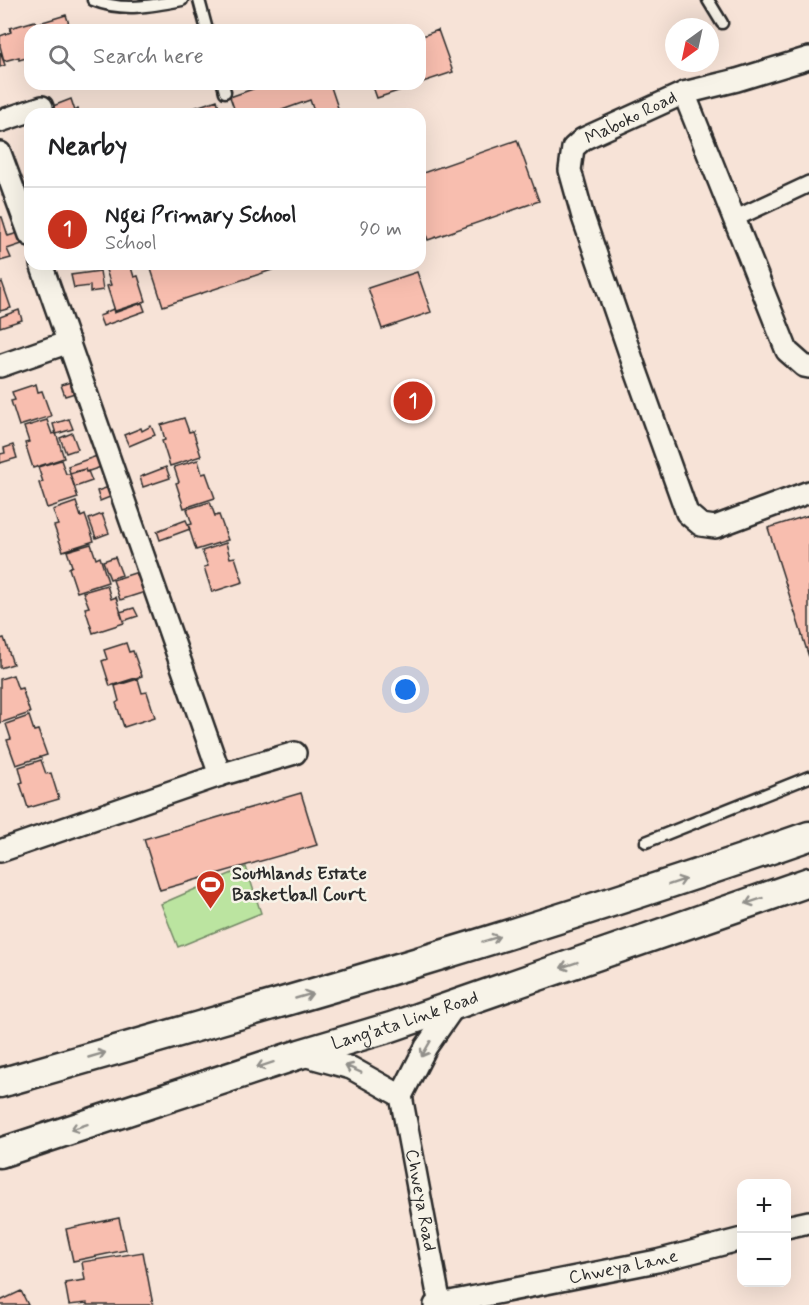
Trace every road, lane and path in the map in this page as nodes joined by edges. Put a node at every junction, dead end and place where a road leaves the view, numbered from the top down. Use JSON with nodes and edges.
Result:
{"nodes":[{"id":1,"x":93,"y":0,"type":"edge"},
{"id":2,"x":182,"y":0,"type":"edge"},
{"id":3,"x":199,"y":0,"type":"edge"},
{"id":4,"x":708,"y":0,"type":"edge"},
{"id":5,"x":205,"y":24,"type":"edge"},
{"id":6,"x":722,"y":24,"type":"dead end"},
{"id":7,"x":809,"y":58,"type":"edge"},
{"id":8,"x":684,"y":93,"type":"junction"},
{"id":9,"x":42,"y":107,"type":"dead end"},
{"id":10,"x":39,"y":108,"type":"edge"},
{"id":11,"x":24,"y":113,"type":"edge"},
{"id":12,"x":0,"y":121,"type":"edge"},
{"id":13,"x":0,"y":153,"type":"edge"},
{"id":14,"x":809,"y":184,"type":"edge"},
{"id":15,"x":24,"y":219,"type":"edge"},
{"id":16,"x":734,"y":219,"type":"junction"},
{"id":17,"x":43,"y":270,"type":"edge"},
{"id":18,"x":69,"y":342,"type":"junction"},
{"id":19,"x":0,"y":366,"type":"edge"},
{"id":20,"x":809,"y":367,"type":"edge"},
{"id":21,"x":809,"y":492,"type":"edge"},
{"id":22,"x":295,"y":753,"type":"dead end"},
{"id":23,"x":220,"y":775,"type":"junction"},
{"id":24,"x":809,"y":777,"type":"edge"},
{"id":25,"x":809,"y":836,"type":"edge"},
{"id":26,"x":646,"y":842,"type":"dead end"},
{"id":27,"x":0,"y":851,"type":"edge"},
{"id":28,"x":809,"y":882,"type":"edge"},
{"id":29,"x":456,"y":1004,"type":"junction"},
{"id":30,"x":300,"y":1054,"type":"junction"},
{"id":31,"x":0,"y":1083,"type":"edge"},
{"id":32,"x":401,"y":1096,"type":"junction"},
{"id":33,"x":0,"y":1153,"type":"edge"},
{"id":34,"x":809,"y":1222,"type":"edge"},
{"id":35,"x":791,"y":1226,"type":"edge"},
{"id":36,"x":737,"y":1240,"type":"edge"},
{"id":37,"x":438,"y":1305,"type":"edge"}],
"edges":[{"from":1,"to":2,"type":"lane"},
{"from":3,"to":5,"type":"lane"},
{"from":4,"to":6,"type":"lane"},
{"from":7,"to":8,"type":"street","name":"Maboko Road"},
{"from":8,"to":16,"type":"street"},
{"from":8,"to":21,"type":"street","name":"Maboko Road"},
{"from":9,"to":10,"type":"street"},
{"from":11,"to":12,"type":"street"},
{"from":13,"to":15,"type":"street"},
{"from":14,"to":16,"type":"street"},
{"from":16,"to":20,"type":"street"},
{"from":17,"to":18,"type":"street"},
{"from":18,"to":19,"type":"street"},
{"from":18,"to":23,"type":"street"},
{"from":22,"to":23,"type":"street"},
{"from":23,"to":27,"type":"street"},
{"from":24,"to":26,"type":"lane"},
{"from":31,"to":25,"type":"main road","one_way":true},
{"from":28,"to":29,"type":"main road","name":"Lang'ata Link Road","one_way":true},
{"from":29,"to":30,"type":"main road","name":"Lang'ata Link Road"},
{"from":29,"to":32,"type":"street","one_way":true},
{"from":32,"to":30,"type":"street","one_way":true},
{"from":30,"to":33,"type":"main road","name":"Lang'ata Link Road","one_way":true},
{"from":32,"to":37,"type":"street","name":"Chweya Road"},
{"from":34,"to":35,"type":"street"},
{"from":36,"to":37,"type":"street","name":"Chweya Lane"}]}
